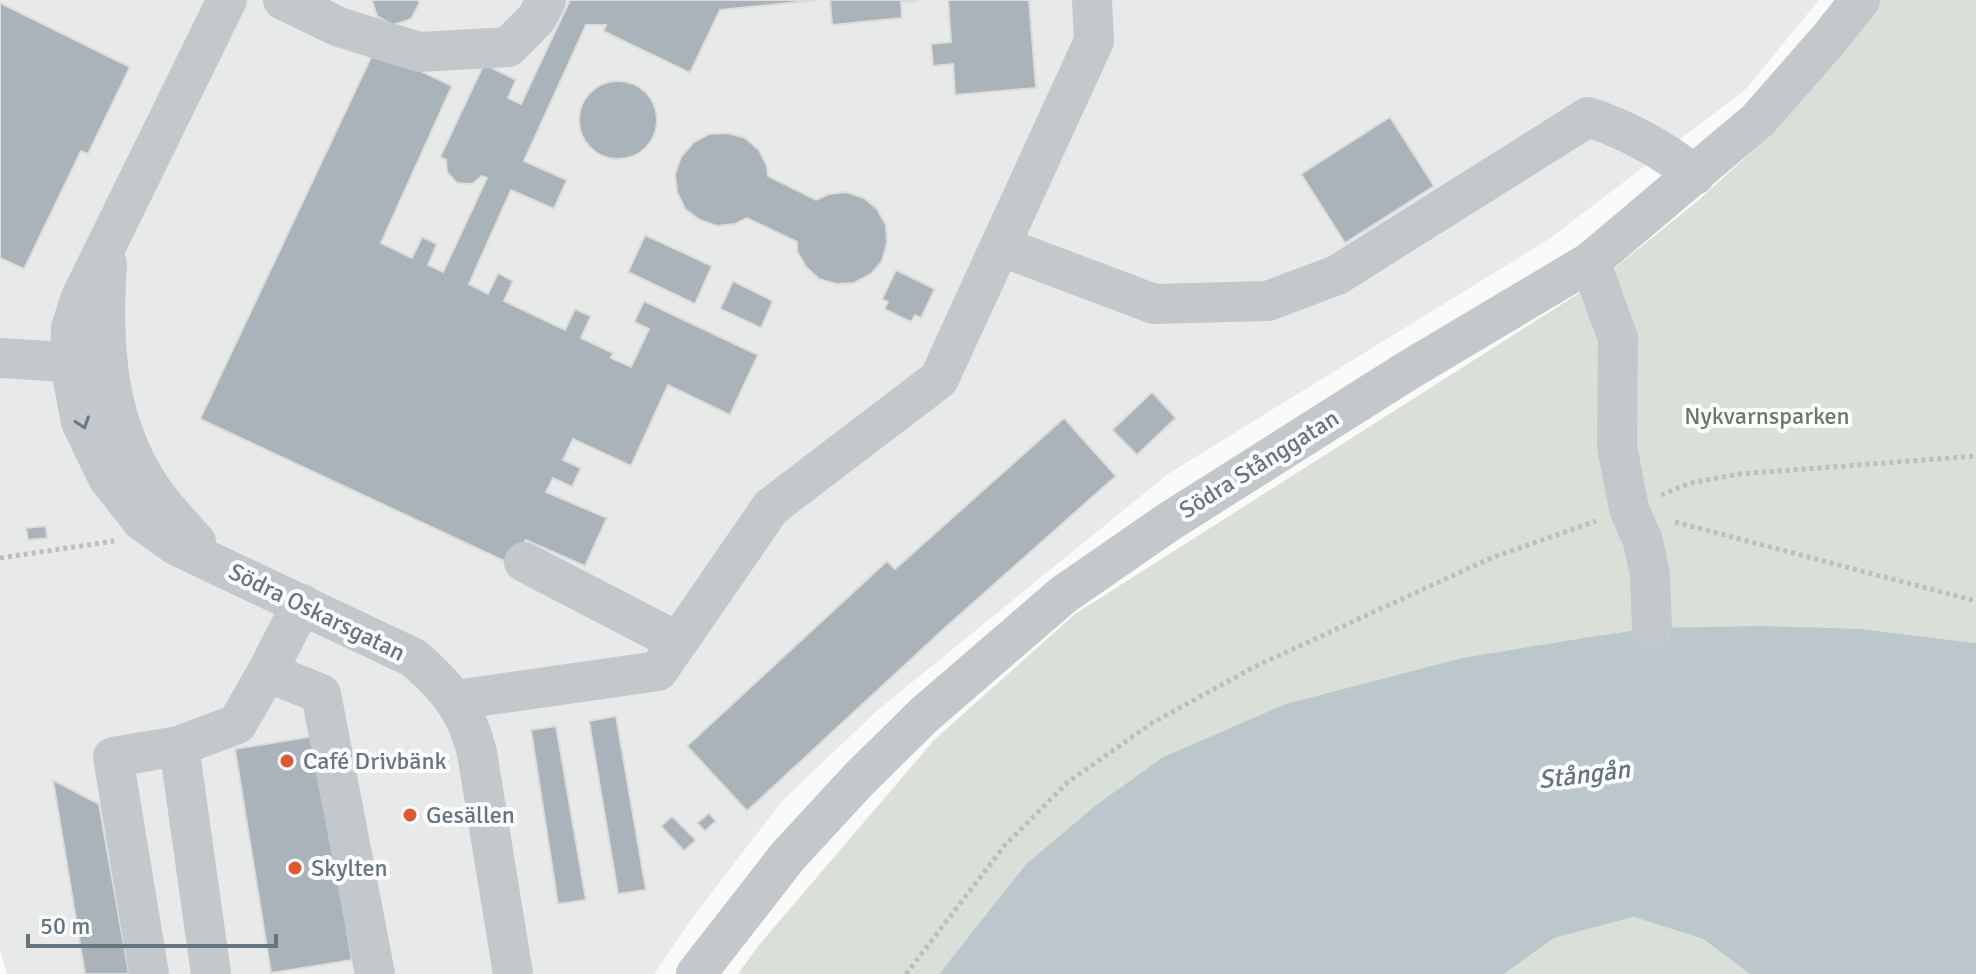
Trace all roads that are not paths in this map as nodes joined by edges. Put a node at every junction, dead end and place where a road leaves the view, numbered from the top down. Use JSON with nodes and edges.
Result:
{"nodes":[{"id":1,"x":227,"y":0,"type":"edge"},
{"id":2,"x":283,"y":0,"type":"edge"},
{"id":3,"x":546,"y":0,"type":"edge"},
{"id":4,"x":1092,"y":0,"type":"edge"},
{"id":5,"x":1860,"y":0,"type":"edge"},
{"id":6,"x":1695,"y":175,"type":"junction"},
{"id":7,"x":1000,"y":246,"type":"junction"},
{"id":8,"x":1590,"y":262,"type":"junction"},
{"id":9,"x":0,"y":358,"type":"edge"},
{"id":10,"x":88,"y":364,"type":"junction"},
{"id":11,"x":524,"y":562,"type":"dead end"},
{"id":12,"x":302,"y":604,"type":"junction"},
{"id":13,"x":1652,"y":628,"type":"dead end"},
{"id":14,"x":678,"y":642,"type":"junction"},
{"id":15,"x":267,"y":672,"type":"junction"},
{"id":16,"x":455,"y":700,"type":"junction"},
{"id":17,"x":179,"y":746,"type":"junction"},
{"id":18,"x":149,"y":974,"type":"edge"},
{"id":19,"x":211,"y":974,"type":"edge"},
{"id":20,"x":375,"y":974,"type":"edge"},
{"id":21,"x":513,"y":974,"type":"edge"},
{"id":22,"x":696,"y":974,"type":"edge"}],
"edges":[{"from":1,"to":10,"type":"street","name":"Södra Oskarsgatan"},
{"from":2,"to":3,"type":"street"},
{"from":4,"to":7,"type":"street"},
{"from":5,"to":6,"type":"street","name":"Södra Stånggatan"},
{"from":6,"to":7,"type":"street"},
{"from":6,"to":8,"type":"street","name":"Södra Stånggatan"},
{"from":7,"to":14,"type":"street"},
{"from":8,"to":13,"type":"street"},
{"from":8,"to":22,"type":"street","name":"Södra Stånggatan"},
{"from":9,"to":10,"type":"street"},
{"from":10,"to":12,"type":"street","name":"Södra Oskarsgatan"},
{"from":11,"to":14,"type":"street"},
{"from":12,"to":15,"type":"street"},
{"from":12,"to":16,"type":"street","name":"Södra Oskarsgatan"},
{"from":14,"to":16,"type":"street"},
{"from":15,"to":17,"type":"street"},
{"from":15,"to":20,"type":"street"},
{"from":16,"to":21,"type":"street","name":"Södra Oskarsgatan"},
{"from":17,"to":18,"type":"street"},
{"from":17,"to":19,"type":"street"}]}
